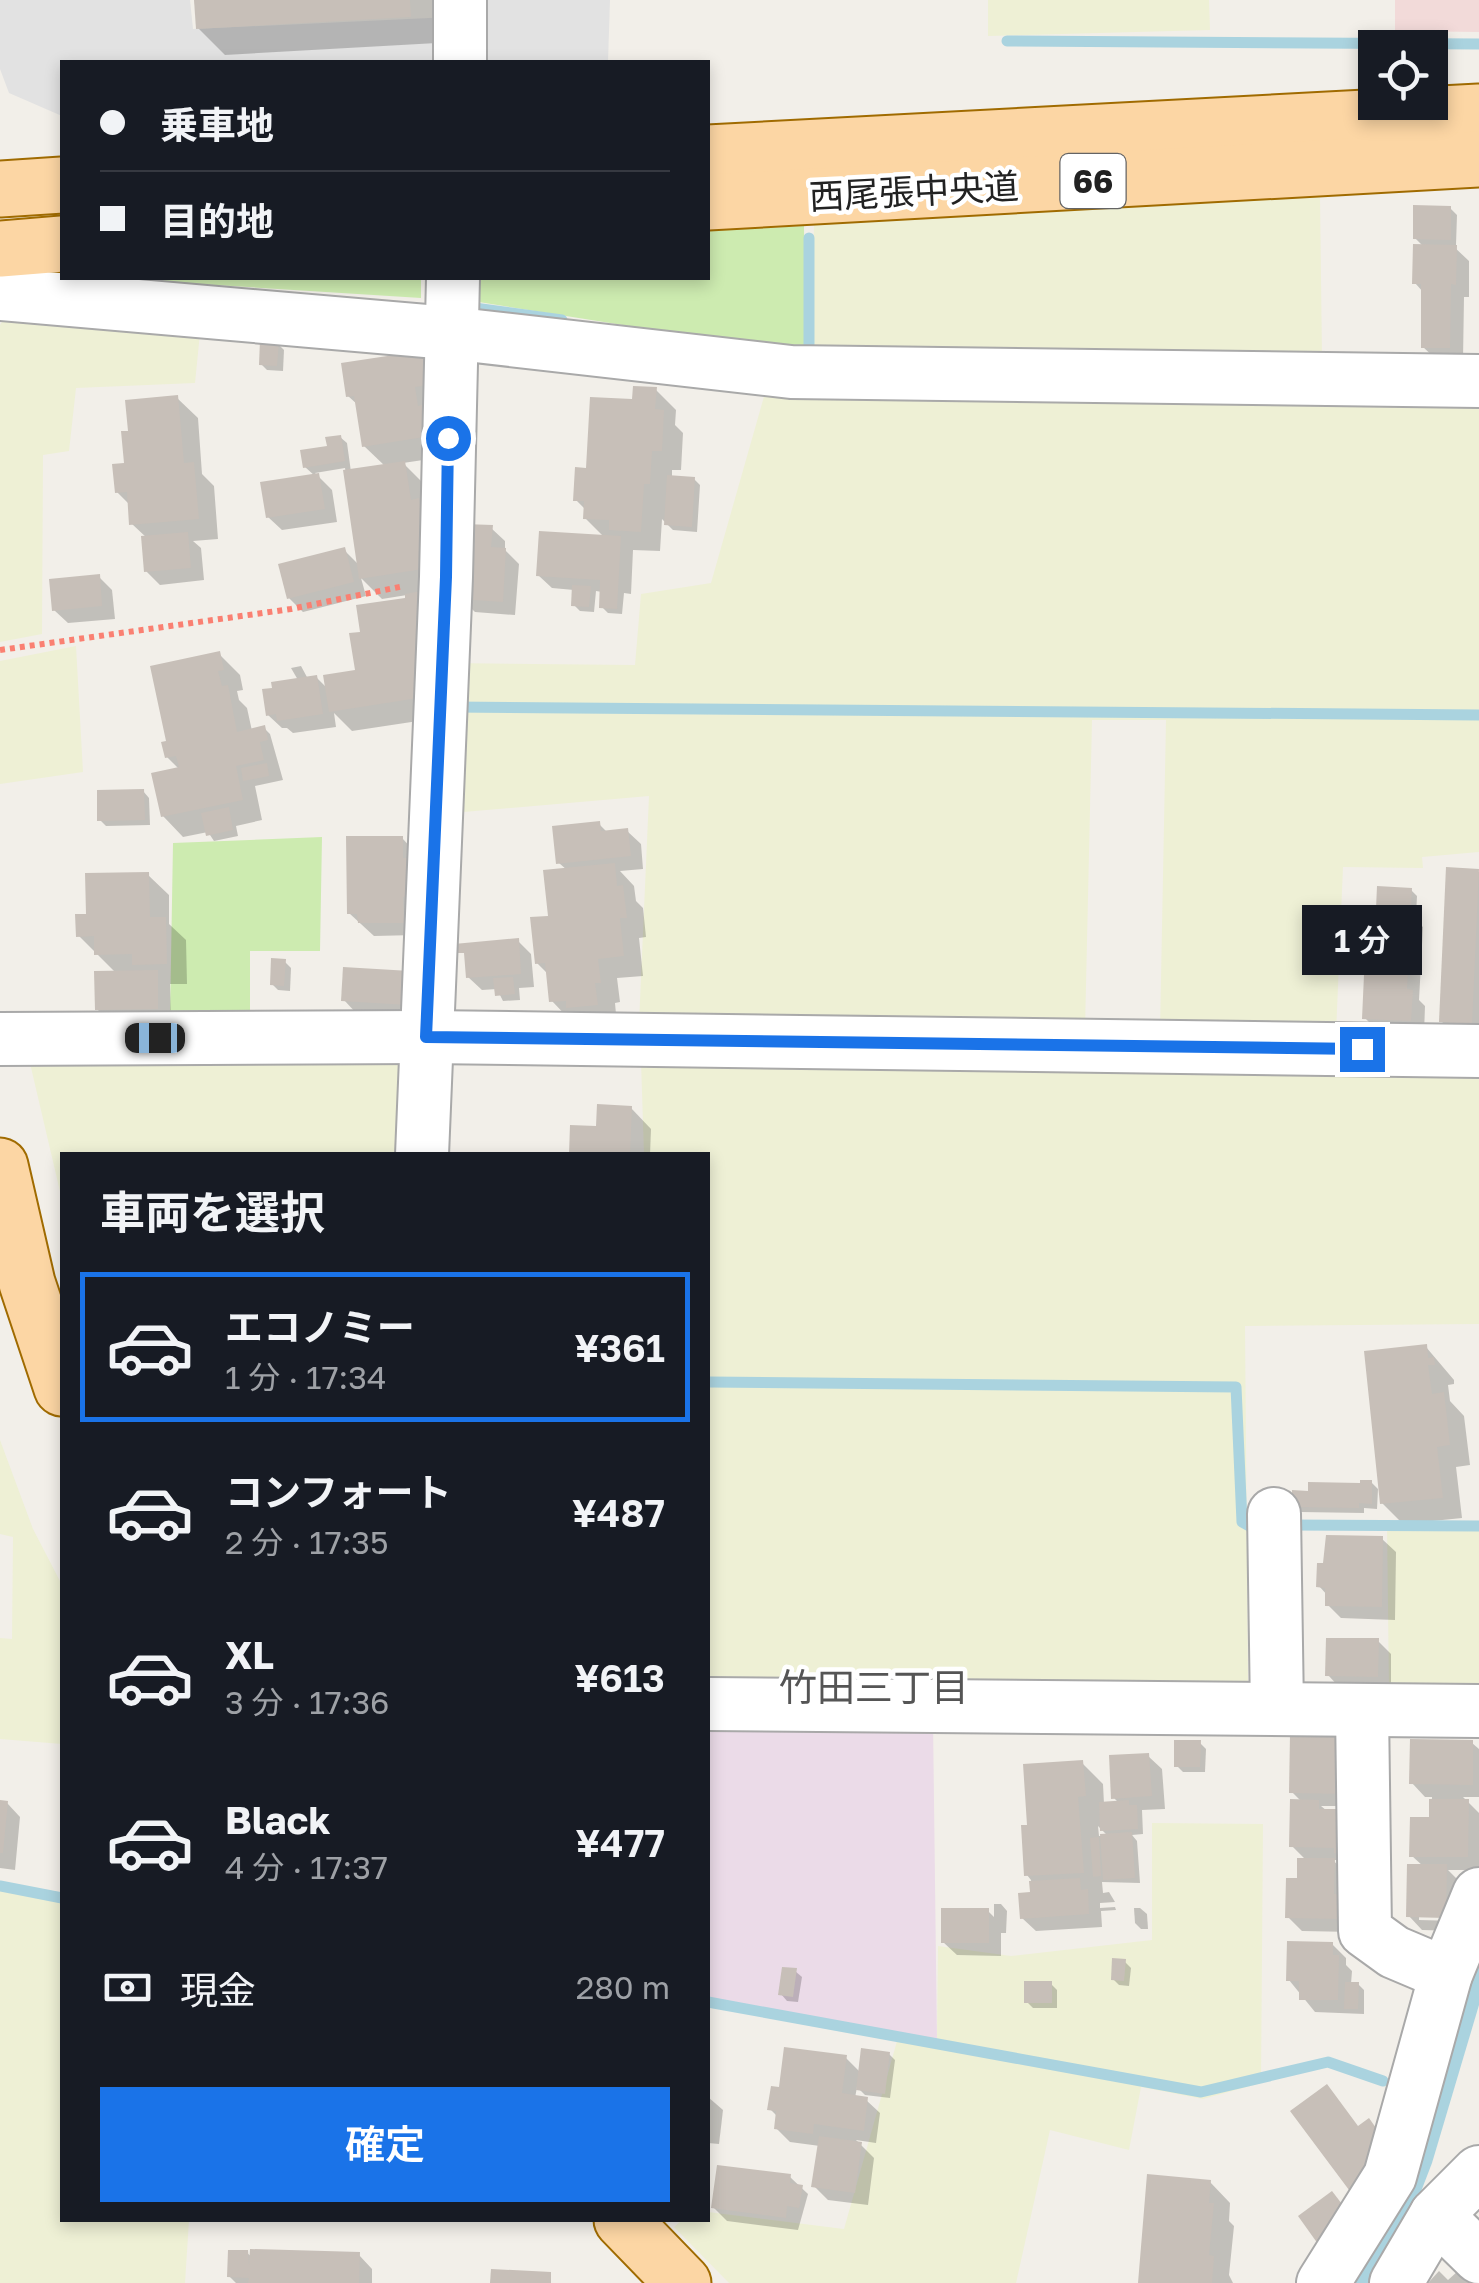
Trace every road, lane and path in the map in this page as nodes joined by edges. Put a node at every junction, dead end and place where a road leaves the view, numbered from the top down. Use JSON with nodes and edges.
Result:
{"nodes":[{"id":1,"x":460,"y":0,"type":"edge"},
{"id":2,"x":460,"y":60,"type":"edge"},
{"id":3,"x":1479,"y":112,"type":"edge"},
{"id":4,"x":710,"y":153,"type":"edge"},
{"id":5,"x":1479,"y":160,"type":"edge"},
{"id":6,"x":60,"y":185,"type":"edge"},
{"id":7,"x":0,"y":189,"type":"edge"},
{"id":8,"x":710,"y":202,"type":"edge"},
{"id":9,"x":60,"y":244,"type":"edge"},
{"id":10,"x":0,"y":249,"type":"edge"},
{"id":11,"x":453,"y":280,"type":"edge"},
{"id":12,"x":0,"y":294,"type":"edge"},
{"id":13,"x":449,"y":333,"type":"junction"},
{"id":14,"x":1479,"y":381,"type":"edge"},
{"id":15,"x":446,"y":577,"type":"junction"},
{"id":16,"x":0,"y":650,"type":"edge"},
{"id":17,"x":426,"y":1037,"type":"junction"},
{"id":18,"x":0,"y":1039,"type":"edge"},
{"id":19,"x":1479,"y":1051,"type":"edge"},
{"id":20,"x":422,"y":1152,"type":"edge"},
{"id":21,"x":0,"y":1166,"type":"edge"},
{"id":22,"x":13,"y":1288,"type":"edge"},
{"id":23,"x":60,"y":1384,"type":"edge"},
{"id":24,"x":1274,"y":1514,"type":"dead end"},
{"id":25,"x":710,"y":1704,"type":"edge"},
{"id":26,"x":1277,"y":1709,"type":"junction"},
{"id":27,"x":1362,"y":1710,"type":"junction"},
{"id":28,"x":1479,"y":1711,"type":"edge"},
{"id":29,"x":1479,"y":1894,"type":"edge"},
{"id":30,"x":1446,"y":1974,"type":"junction"},
{"id":31,"x":1479,"y":2172,"type":"edge"},
{"id":32,"x":1436,"y":2215,"type":"junction"},
{"id":33,"x":624,"y":2222,"type":"edge"},
{"id":34,"x":1479,"y":2257,"type":"edge"},
{"id":35,"x":684,"y":2283,"type":"edge"},
{"id":36,"x":1323,"y":2283,"type":"edge"},
{"id":37,"x":1396,"y":2283,"type":"edge"}],
"edges":[{"from":1,"to":2,"type":"street"},
{"from":3,"to":4,"type":"main road","name":"西尾張中央道","number":"66"},
{"from":5,"to":8,"type":"main road","name":"西尾張中央道","number":"66"},
{"from":6,"to":7,"type":"main road"},
{"from":9,"to":10,"type":"main road"},
{"from":11,"to":13,"type":"street"},
{"from":12,"to":13,"type":"street"},
{"from":13,"to":14,"type":"street"},
{"from":13,"to":15,"type":"street"},
{"from":15,"to":16,"type":"path"},
{"from":15,"to":17,"type":"street"},
{"from":17,"to":18,"type":"street"},
{"from":17,"to":19,"type":"street"},
{"from":17,"to":20,"type":"street"},
{"from":21,"to":22,"type":"main road"},
{"from":22,"to":23,"type":"main road"},
{"from":24,"to":26,"type":"street"},
{"from":25,"to":26,"type":"street"},
{"from":26,"to":27,"type":"street"},
{"from":27,"to":28,"type":"street"},
{"from":27,"to":30,"type":"street"},
{"from":29,"to":30,"type":"street"},
{"from":30,"to":36,"type":"street"},
{"from":31,"to":32,"type":"street"},
{"from":32,"to":34,"type":"street"},
{"from":32,"to":37,"type":"street"},
{"from":33,"to":35,"type":"main road"}]}
